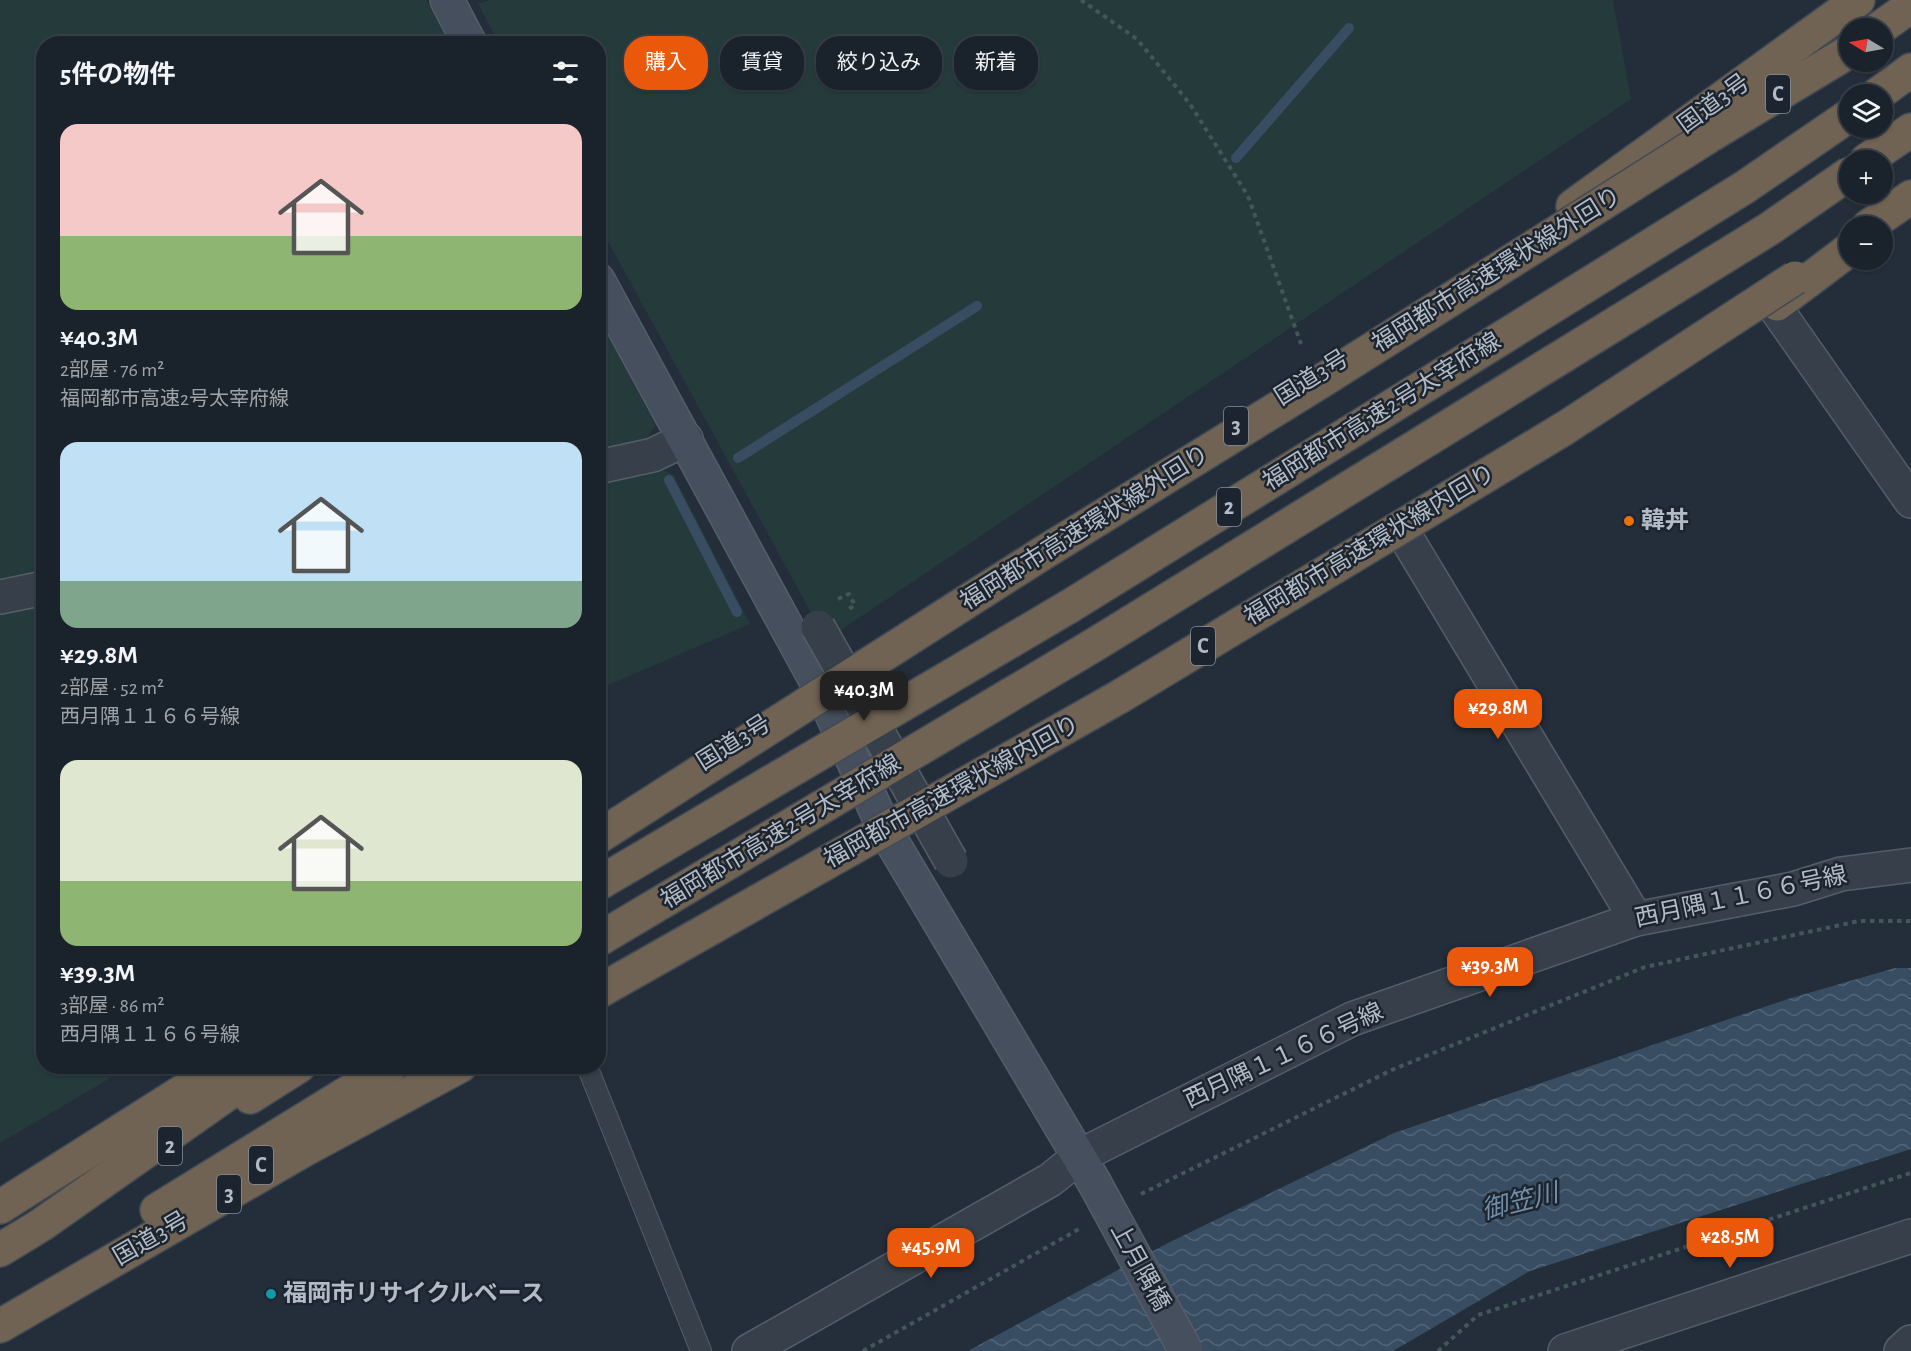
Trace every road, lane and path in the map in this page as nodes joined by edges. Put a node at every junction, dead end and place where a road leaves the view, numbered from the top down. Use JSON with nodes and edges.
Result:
{"nodes":[{"id":1,"x":447,"y":0,"type":"edge"},
{"id":2,"x":1080,"y":0,"type":"edge"},
{"id":3,"x":1858,"y":0,"type":"edge"},
{"id":4,"x":1911,"y":6,"type":"edge"},
{"id":5,"x":1893,"y":19,"type":"edge"},
{"id":6,"x":466,"y":36,"type":"edge"},
{"id":7,"x":1839,"y":58,"type":"edge"},
{"id":8,"x":1839,"y":123,"type":"edge"},
{"id":9,"x":1911,"y":130,"type":"edge"},
{"id":10,"x":1882,"y":150,"type":"edge"},
{"id":11,"x":1839,"y":181,"type":"edge"},
{"id":12,"x":1911,"y":200,"type":"edge"},
{"id":13,"x":1885,"y":216,"type":"edge"},
{"id":14,"x":1891,"y":216,"type":"edge"},
{"id":15,"x":1839,"y":247,"type":"edge"},
{"id":16,"x":1839,"y":257,"type":"edge"},
{"id":17,"x":606,"y":294,"type":"edge"},
{"id":18,"x":1774,"y":306,"type":"junction"},
{"id":19,"x":1301,"y":344,"type":"dead end"},
{"id":20,"x":686,"y":439,"type":"junction"},
{"id":21,"x":606,"y":465,"type":"edge"},
{"id":22,"x":1911,"y":501,"type":"edge"},
{"id":23,"x":1404,"y":534,"type":"junction"},
{"id":24,"x":36,"y":590,"type":"edge"},
{"id":25,"x":0,"y":597,"type":"edge"},
{"id":26,"x":818,"y":627,"type":"dead end"},
{"id":27,"x":820,"y":688,"type":"junction"},
{"id":28,"x":606,"y":824,"type":"edge"},
{"id":29,"x":885,"y":830,"type":"junction"},
{"id":30,"x":606,"y":832,"type":"edge"},
{"id":31,"x":951,"y":861,"type":"dead end"},
{"id":32,"x":1911,"y":865,"type":"edge"},
{"id":33,"x":606,"y":879,"type":"edge"},
{"id":34,"x":1911,"y":882,"type":"edge"},
{"id":35,"x":1794,"y":889,"type":"junction"},
{"id":36,"x":1636,"y":919,"type":"junction"},
{"id":37,"x":1911,"y":921,"type":"edge"},
{"id":38,"x":606,"y":935,"type":"edge"},
{"id":39,"x":606,"y":987,"type":"edge"},
{"id":40,"x":606,"y":987,"type":"edge"},
{"id":41,"x":210,"y":1074,"type":"edge"},
{"id":42,"x":256,"y":1074,"type":"edge"},
{"id":43,"x":286,"y":1074,"type":"edge"},
{"id":44,"x":378,"y":1074,"type":"edge"},
{"id":45,"x":438,"y":1074,"type":"edge"},
{"id":46,"x":445,"y":1074,"type":"edge"},
{"id":47,"x":590,"y":1074,"type":"edge"},
{"id":48,"x":1087,"y":1169,"type":"junction"},
{"id":49,"x":1911,"y":1173,"type":"edge"},
{"id":50,"x":1131,"y":1200,"type":"dead end"},
{"id":51,"x":0,"y":1207,"type":"edge"},
{"id":52,"x":1089,"y":1223,"type":"dead end"},
{"id":53,"x":41,"y":1225,"type":"junction"},
{"id":54,"x":1911,"y":1236,"type":"edge"},
{"id":55,"x":0,"y":1250,"type":"edge"},
{"id":56,"x":68,"y":1264,"type":"junction"},
{"id":57,"x":0,"y":1305,"type":"edge"},
{"id":58,"x":0,"y":1326,"type":"edge"},
{"id":59,"x":1911,"y":1342,"type":"edge"},
{"id":60,"x":701,"y":1351,"type":"edge"},
{"id":61,"x":749,"y":1351,"type":"edge"},
{"id":62,"x":863,"y":1351,"type":"edge"},
{"id":63,"x":1186,"y":1351,"type":"edge"},
{"id":64,"x":1438,"y":1351,"type":"edge"},
{"id":65,"x":1565,"y":1351,"type":"edge"},
{"id":66,"x":1900,"y":1351,"type":"edge"}],
"edges":[{"from":1,"to":6,"type":"street"},
{"from":2,"to":19,"type":"path"},
{"from":3,"to":27,"type":"highway","name":"国道3号","number":"3"},
{"from":4,"to":5,"type":"highway"},
{"from":7,"to":30,"type":"highway","name":"福岡都市高速環状線外回り","number":"C","bridge":true},
{"from":8,"to":33,"type":"highway","name":"福岡都市高速2号太宰府線","number":"2","bridge":true},
{"from":9,"to":10,"type":"highway"},
{"from":11,"to":38,"type":"highway","name":"福岡都市高速2号太宰府線","number":"2","bridge":true},
{"from":12,"to":13,"type":"highway"},
{"from":12,"to":14,"type":"highway"},
{"from":15,"to":39,"type":"highway","name":"福岡都市高速環状線内回り","number":"C","bridge":true},
{"from":16,"to":18,"type":"highway"},
{"from":17,"to":20,"type":"street","name":"上月隅橋"},
{"from":18,"to":22,"type":"street"},
{"from":18,"to":23,"type":"highway"},
{"from":20,"to":21,"type":"street"},
{"from":20,"to":27,"type":"street","name":"上月隅橋"},
{"from":23,"to":29,"type":"highway"},
{"from":23,"to":36,"type":"street"},
{"from":24,"to":25,"type":"street"},
{"from":26,"to":31,"type":"street","bridge":true},
{"from":27,"to":28,"type":"highway","name":"国道3号","number":"3"},
{"from":27,"to":29,"type":"street","name":"上月隅橋"},
{"from":29,"to":40,"type":"highway"},
{"from":29,"to":48,"type":"street","name":"上月隅橋"},
{"from":32,"to":35,"type":"street","name":"西月隅１１６６号線"},
{"from":34,"to":35,"type":"street"},
{"from":35,"to":36,"type":"street","name":"西月隅１１６６号線"},
{"from":36,"to":48,"type":"street","name":"西月隅１１６６号線"},
{"from":37,"to":50,"type":"path"},
{"from":41,"to":51,"type":"highway"},
{"from":42,"to":53,"type":"highway"},
{"from":43,"to":53,"type":"highway","number":"2"},
{"from":44,"to":56,"type":"highway","number":"2"},
{"from":45,"to":56,"type":"highway","number":"C"},
{"from":46,"to":58,"type":"highway","name":"国道3号","number":"3"},
{"from":47,"to":60,"type":"lane"},
{"from":48,"to":61,"type":"street","name":"西月隅１１６６号線"},
{"from":48,"to":63,"type":"street","name":"上月隅橋","bridge":true},
{"from":49,"to":64,"type":"path"},
{"from":52,"to":62,"type":"path"},
{"from":53,"to":55,"type":"highway"},
{"from":54,"to":65,"type":"street"},
{"from":56,"to":57,"type":"highway","number":"C"},
{"from":59,"to":66,"type":"street"}]}
